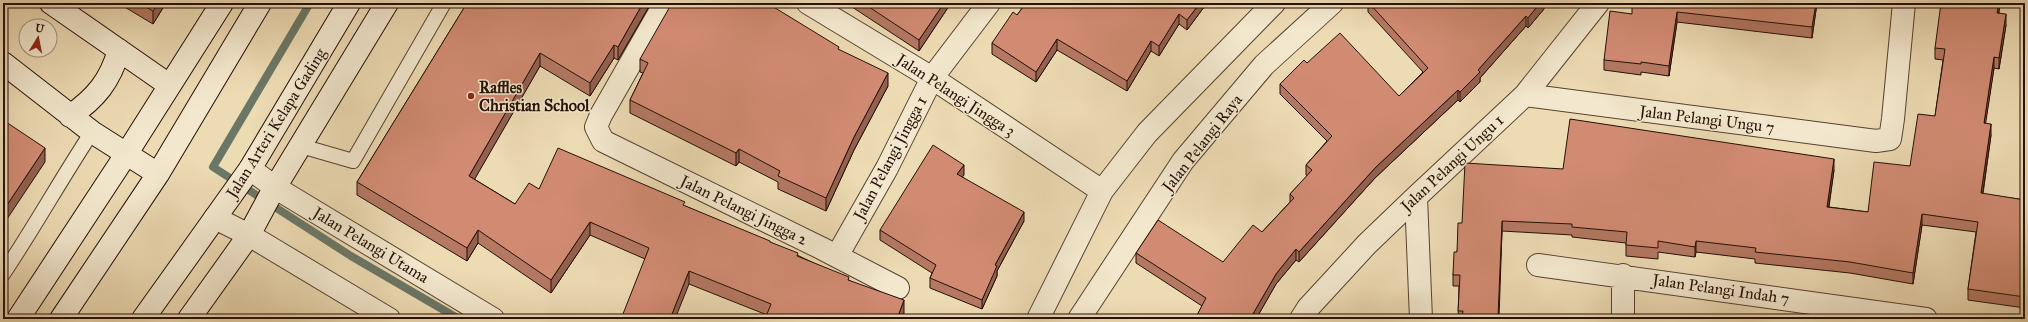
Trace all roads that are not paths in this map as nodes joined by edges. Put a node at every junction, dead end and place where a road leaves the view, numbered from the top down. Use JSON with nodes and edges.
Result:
{"nodes":[{"id":1,"x":51,"y":3,"type":"edge"},
{"id":2,"x":222,"y":3,"type":"edge"},
{"id":3,"x":260,"y":3,"type":"edge"},
{"id":4,"x":349,"y":3,"type":"edge"},
{"id":5,"x":387,"y":3,"type":"edge"},
{"id":6,"x":444,"y":3,"type":"edge"},
{"id":7,"x":665,"y":3,"type":"edge"},
{"id":8,"x":808,"y":3,"type":"edge"},
{"id":9,"x":989,"y":3,"type":"edge"},
{"id":10,"x":1274,"y":3,"type":"edge"},
{"id":11,"x":1332,"y":3,"type":"edge"},
{"id":12,"x":1598,"y":3,"type":"edge"},
{"id":13,"x":1904,"y":3,"type":"edge"},
{"id":14,"x":119,"y":50,"type":"junction"},
{"id":15,"x":3,"y":63,"type":"edge"},
{"id":16,"x":932,"y":78,"type":"junction"},
{"id":17,"x":169,"y":85,"type":"junction"},
{"id":18,"x":1525,"y":95,"type":"junction"},
{"id":19,"x":70,"y":116,"type":"junction"},
{"id":20,"x":92,"y":132,"type":"junction"},
{"id":21,"x":301,"y":146,"type":"junction"},
{"id":22,"x":127,"y":153,"type":"junction"},
{"id":23,"x":158,"y":174,"type":"junction"},
{"id":24,"x":243,"y":179,"type":"junction"},
{"id":25,"x":274,"y":191,"type":"junction"},
{"id":26,"x":1102,"y":191,"type":"junction"},
{"id":27,"x":1416,"y":197,"type":"junction"},
{"id":28,"x":215,"y":218,"type":"junction"},
{"id":29,"x":253,"y":227,"type":"junction"},
{"id":30,"x":837,"y":256,"type":"junction"},
{"id":31,"x":1538,"y":265,"type":"dead end"},
{"id":32,"x":3,"y":274,"type":"edge"},
{"id":33,"x":1623,"y":275,"type":"junction"},
{"id":34,"x":898,"y":288,"type":"dead end"},
{"id":35,"x":18,"y":319,"type":"edge"},
{"id":36,"x":62,"y":319,"type":"edge"},
{"id":37,"x":143,"y":319,"type":"edge"},
{"id":38,"x":189,"y":319,"type":"edge"},
{"id":39,"x":389,"y":319,"type":"edge"},
{"id":40,"x":493,"y":319,"type":"edge"},
{"id":41,"x":1038,"y":319,"type":"edge"},
{"id":42,"x":1079,"y":319,"type":"edge"},
{"id":43,"x":1301,"y":319,"type":"edge"},
{"id":44,"x":1421,"y":319,"type":"edge"},
{"id":45,"x":1623,"y":319,"type":"edge"},
{"id":46,"x":1926,"y":319,"type":"edge"}],
"edges":[{"from":1,"to":14,"type":"street"},
{"from":2,"to":17,"type":"street"},
{"from":3,"to":23,"type":"street"},
{"from":4,"to":24,"type":"street","name":"Jalan Arteri Kelapa Gading"},
{"from":5,"to":21,"type":"street","name":"Jalan Arteri Kelapa Gading"},
{"from":6,"to":21,"type":"lane"},
{"from":7,"to":30,"type":"street","name":"Jalan Pelangi Jingga 2"},
{"from":8,"to":16,"type":"street","name":"Jalan Pelangi Jingga 3"},
{"from":9,"to":16,"type":"street","name":"Jalan Pelangi Jingga 1"},
{"from":10,"to":26,"type":"street"},
{"from":11,"to":42,"type":"street","name":"Jalan Pelangi Raya"},
{"from":12,"to":18,"type":"street","name":"Jalan Pelangi Ungu 1"},
{"from":13,"to":18,"type":"street","name":"Jalan Pelangi Ungu 7"},
{"from":14,"to":17,"type":"street"},
{"from":14,"to":19,"type":"street"},
{"from":15,"to":19,"type":"street"},
{"from":16,"to":26,"type":"street","name":"Jalan Pelangi Jingga 3"},
{"from":16,"to":30,"type":"street","name":"Jalan Pelangi Jingga 1"},
{"from":17,"to":22,"type":"street"},
{"from":18,"to":27,"type":"street","name":"Jalan Pelangi Ungu 1"},
{"from":19,"to":20,"type":"street"},
{"from":20,"to":22,"type":"street"},
{"from":20,"to":32,"type":"lane"},
{"from":21,"to":25,"type":"street","name":"Jalan Arteri Kelapa Gading"},
{"from":22,"to":23,"type":"street"},
{"from":22,"to":35,"type":"street"},
{"from":23,"to":36,"type":"street"},
{"from":24,"to":25,"type":"street","name":"Jalan Pelangi Utama"},
{"from":24,"to":28,"type":"street","name":"Jalan Arteri Kelapa Gading"},
{"from":25,"to":29,"type":"street","name":"Jalan Arteri Kelapa Gading"},
{"from":25,"to":40,"type":"street","name":"Jalan Pelangi Utama"},
{"from":26,"to":41,"type":"street"},
{"from":27,"to":43,"type":"street","name":"Jalan Pelangi Ungu 1"},
{"from":27,"to":44,"type":"street"},
{"from":28,"to":29,"type":"street"},
{"from":28,"to":37,"type":"street","name":"Jalan Arteri Kelapa Gading"},
{"from":29,"to":38,"type":"street","name":"Jalan Arteri Kelapa Gading"},
{"from":29,"to":39,"type":"street"},
{"from":30,"to":34,"type":"street","name":"Jalan Pelangi Jingga 2"},
{"from":31,"to":33,"type":"street","name":"Jalan Pelangi Indah 7"},
{"from":33,"to":45,"type":"street"},
{"from":33,"to":46,"type":"street","name":"Jalan Pelangi Indah 7"}]}
